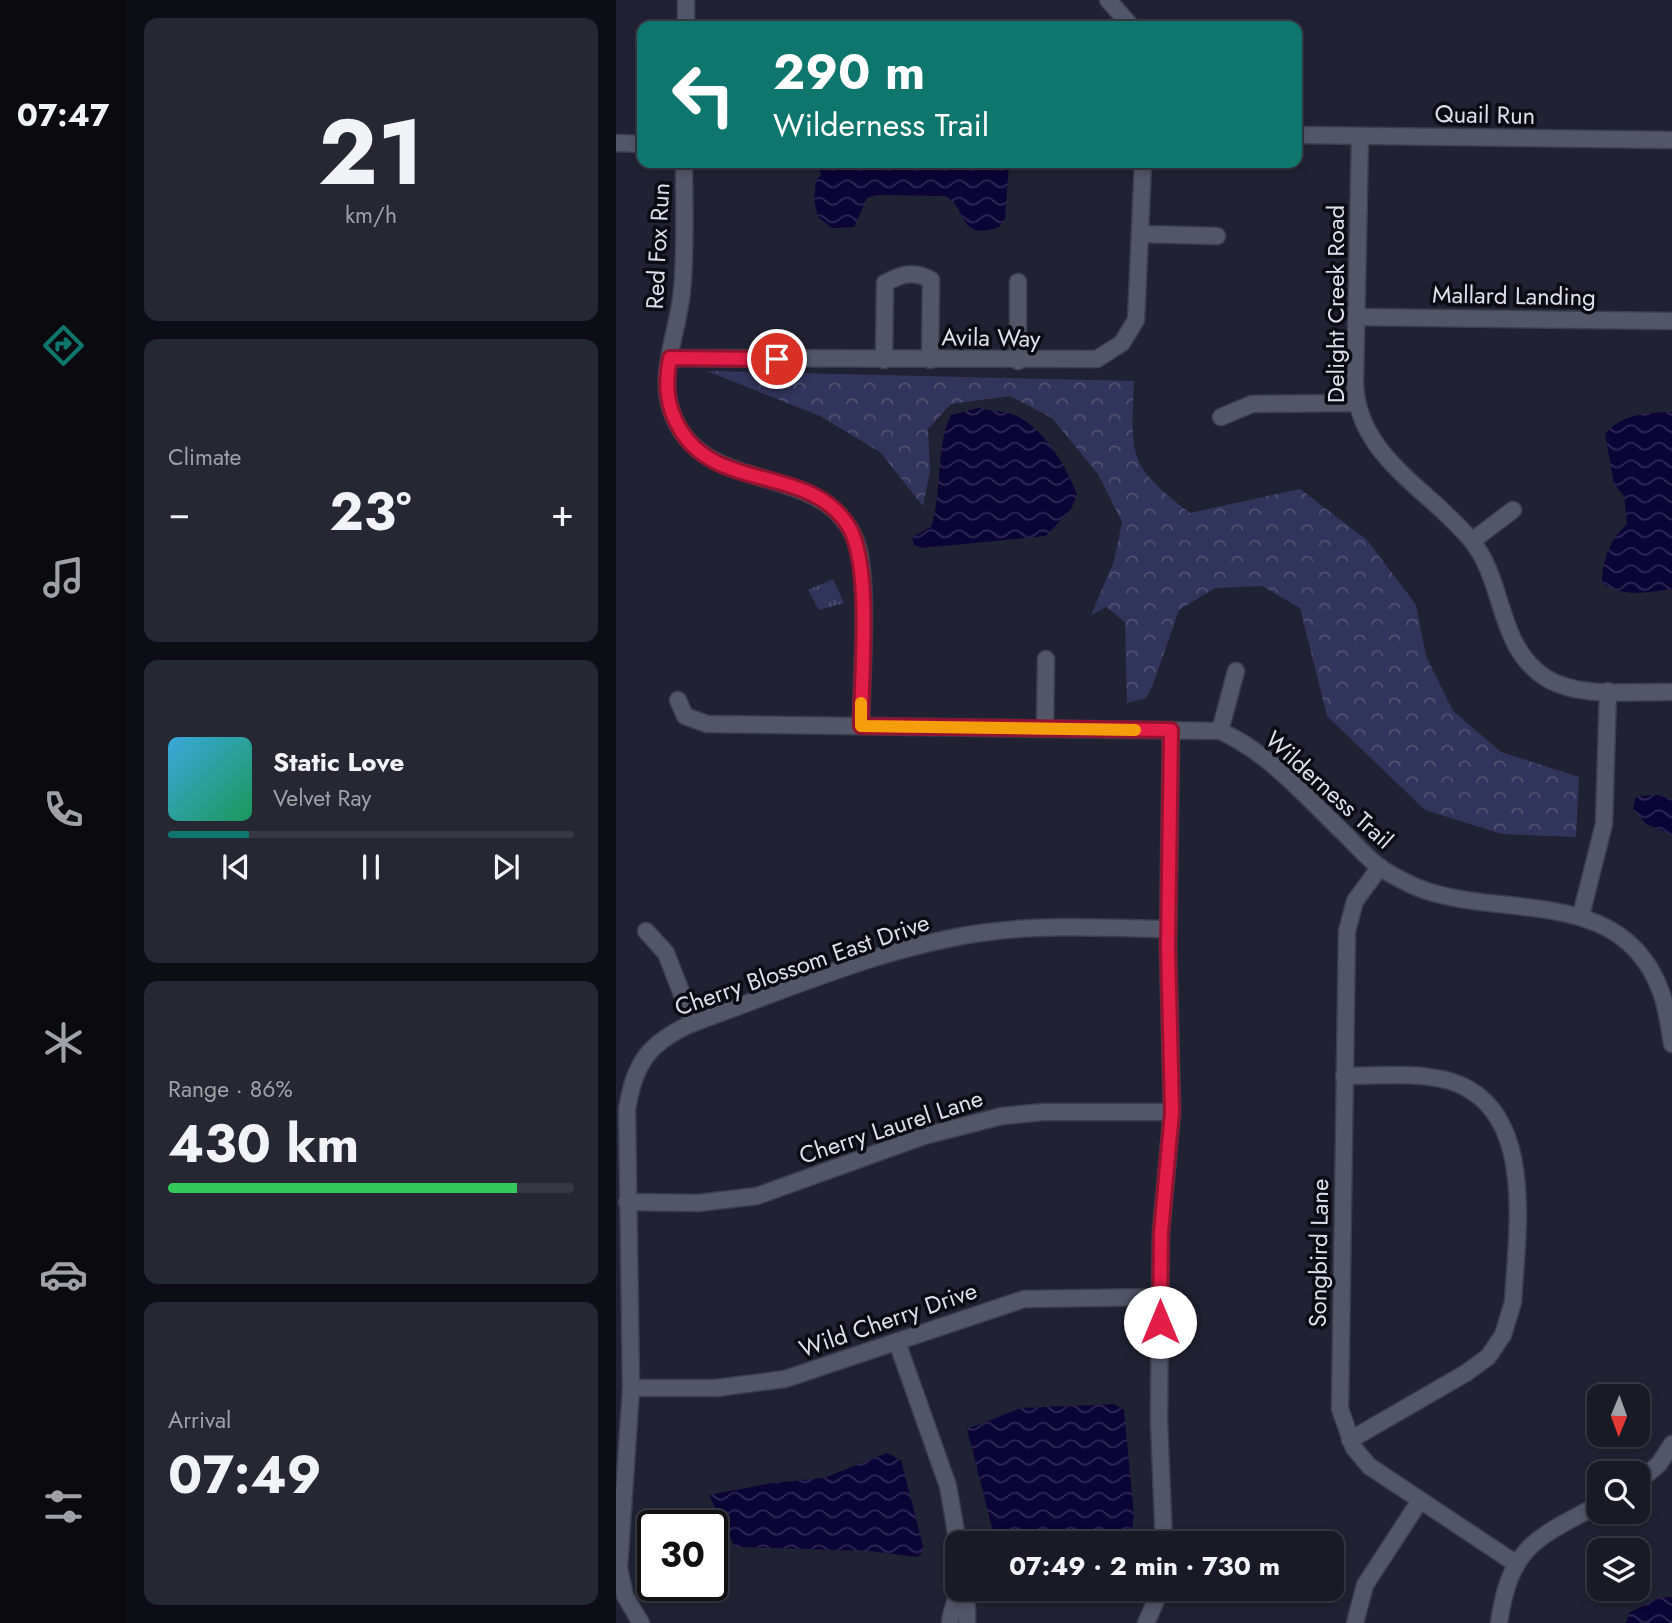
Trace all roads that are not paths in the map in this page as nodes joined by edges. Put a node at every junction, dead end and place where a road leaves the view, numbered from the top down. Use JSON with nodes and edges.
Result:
{"nodes":[{"id":1,"x":686,"y":0,"type":"edge"},
{"id":2,"x":1111,"y":2,"type":"edge"},
{"id":3,"x":686,"y":21,"type":"edge"},
{"id":4,"x":1127,"y":21,"type":"edge"},
{"id":5,"x":1302,"y":135,"type":"edge"},
{"id":6,"x":1360,"y":136,"type":"junction"},
{"id":7,"x":1672,"y":140,"type":"edge"},
{"id":8,"x":616,"y":143,"type":"edge"},
{"id":9,"x":637,"y":144,"type":"edge"},
{"id":10,"x":684,"y":168,"type":"edge"},
{"id":11,"x":1143,"y":168,"type":"edge"},
{"id":12,"x":1141,"y":234,"type":"junction"},
{"id":13,"x":1217,"y":236,"type":"dead end"},
{"id":14,"x":1018,"y":282,"type":"dead end"},
{"id":15,"x":1356,"y":317,"type":"junction"},
{"id":16,"x":1672,"y":321,"type":"edge"},
{"id":17,"x":670,"y":358,"type":"junction"},
{"id":18,"x":884,"y":360,"type":"junction"},
{"id":19,"x":930,"y":360,"type":"junction"},
{"id":20,"x":1018,"y":361,"type":"junction"},
{"id":21,"x":1356,"y":403,"type":"junction"},
{"id":22,"x":1221,"y":417,"type":"dead end"},
{"id":23,"x":1513,"y":510,"type":"dead end"},
{"id":24,"x":1472,"y":541,"type":"junction"},
{"id":25,"x":1046,"y":659,"type":"dead end"},
{"id":26,"x":1236,"y":671,"type":"dead end"},
{"id":27,"x":1608,"y":691,"type":"junction"},
{"id":28,"x":1672,"y":692,"type":"edge"},
{"id":29,"x":678,"y":699,"type":"dead end"},
{"id":30,"x":861,"y":726,"type":"junction"},
{"id":31,"x":1045,"y":729,"type":"junction"},
{"id":32,"x":1171,"y":730,"type":"junction"},
{"id":33,"x":1220,"y":731,"type":"junction"},
{"id":34,"x":1380,"y":867,"type":"junction"},
{"id":35,"x":1581,"y":915,"type":"junction"},
{"id":36,"x":1168,"y":929,"type":"junction"},
{"id":37,"x":646,"y":931,"type":"dead end"},
{"id":38,"x":694,"y":1023,"type":"junction"},
{"id":39,"x":1672,"y":1044,"type":"edge"},
{"id":40,"x":1344,"y":1076,"type":"junction"},
{"id":41,"x":1172,"y":1112,"type":"junction"},
{"id":42,"x":627,"y":1202,"type":"junction"},
{"id":43,"x":1160,"y":1297,"type":"junction"},
{"id":44,"x":897,"y":1342,"type":"junction"},
{"id":45,"x":631,"y":1388,"type":"junction"},
{"id":46,"x":1350,"y":1440,"type":"junction"},
{"id":47,"x":1672,"y":1444,"type":"edge"},
{"id":48,"x":1650,"y":1472,"type":"edge"},
{"id":49,"x":1419,"y":1502,"type":"junction"},
{"id":50,"x":1587,"y":1511,"type":"edge"},
{"id":51,"x":956,"y":1531,"type":"edge"},
{"id":52,"x":1163,"y":1531,"type":"edge"},
{"id":53,"x":1515,"y":1563,"type":"junction"},
{"id":54,"x":954,"y":1601,"type":"edge"},
{"id":55,"x":963,"y":1601,"type":"edge"},
{"id":56,"x":1157,"y":1601,"type":"edge"},
{"id":57,"x":633,"y":1620,"type":"edge"},
{"id":58,"x":1150,"y":1621,"type":"edge"},
{"id":59,"x":950,"y":1623,"type":"edge"},
{"id":60,"x":967,"y":1623,"type":"edge"},
{"id":61,"x":1355,"y":1623,"type":"edge"},
{"id":62,"x":1499,"y":1623,"type":"edge"}],
"edges":[{"from":1,"to":3,"type":"street"},
{"from":2,"to":4,"type":"street"},
{"from":5,"to":6,"type":"street","name":"Quail Run"},
{"from":6,"to":7,"type":"street","name":"Quail Run"},
{"from":6,"to":15,"type":"street","name":"Delight Creek Road"},
{"from":8,"to":9,"type":"street"},
{"from":10,"to":17,"type":"street","name":"Red Fox Run"},
{"from":11,"to":12,"type":"street","name":"Avila Way"},
{"from":12,"to":13,"type":"street"},
{"from":12,"to":20,"type":"street","name":"Avila Way"},
{"from":14,"to":20,"type":"street"},
{"from":15,"to":16,"type":"street","name":"Mallard Landing"},
{"from":15,"to":21,"type":"street","name":"Delight Creek Road"},
{"from":17,"to":18,"type":"street","name":"Avila Way"},
{"from":17,"to":30,"type":"street","name":"Red Fox Run"},
{"from":18,"to":19,"type":"street","name":"Avila Way"},
{"from":18,"to":19,"type":"street"},
{"from":19,"to":20,"type":"street","name":"Avila Way"},
{"from":21,"to":22,"type":"street"},
{"from":21,"to":24,"type":"street","name":"Delight Creek Road"},
{"from":23,"to":24,"type":"street"},
{"from":24,"to":27,"type":"street","name":"Delight Creek Road"},
{"from":25,"to":31,"type":"street"},
{"from":26,"to":33,"type":"street"},
{"from":27,"to":28,"type":"street","name":"Delight Creek Road"},
{"from":27,"to":35,"type":"street"},
{"from":29,"to":30,"type":"street","name":"Wilderness Trail"},
{"from":30,"to":31,"type":"street","name":"Wilderness Trail"},
{"from":31,"to":32,"type":"street","name":"Wilderness Trail"},
{"from":32,"to":33,"type":"street","name":"Wilderness Trail"},
{"from":32,"to":36,"type":"street"},
{"from":33,"to":34,"type":"street","name":"Wilderness Trail"},
{"from":34,"to":35,"type":"street","name":"Wilderness Trail"},
{"from":34,"to":40,"type":"street","name":"Songbird Lane"},
{"from":35,"to":39,"type":"street","name":"Wilderness Trail"},
{"from":36,"to":38,"type":"street","name":"Cherry Blossom East Drive"},
{"from":36,"to":41,"type":"street"},
{"from":37,"to":38,"type":"street"},
{"from":38,"to":42,"type":"street","name":"Cherry Blossom East Drive"},
{"from":40,"to":46,"type":"street","name":"Songbird Lane"},
{"from":40,"to":46,"type":"street"},
{"from":41,"to":42,"type":"street","name":"Cherry Laurel Lane"},
{"from":41,"to":43,"type":"street"},
{"from":42,"to":45,"type":"street","name":"Cherry Blossom East Drive"},
{"from":43,"to":44,"type":"street","name":"Wild Cherry Drive"},
{"from":43,"to":52,"type":"street"},
{"from":44,"to":45,"type":"street","name":"Wild Cherry Drive"},
{"from":44,"to":51,"type":"street"},
{"from":45,"to":57,"type":"street","name":"Cherry Blossom East Drive"},
{"from":46,"to":49,"type":"street","name":"Songbird Lane"},
{"from":47,"to":48,"type":"street"},
{"from":49,"to":53,"type":"street","name":"Songbird Lane"},
{"from":49,"to":61,"type":"street"},
{"from":50,"to":53,"type":"street"},
{"from":53,"to":62,"type":"street"},
{"from":54,"to":59,"type":"street"},
{"from":55,"to":60,"type":"street"},
{"from":56,"to":58,"type":"street"}]}
